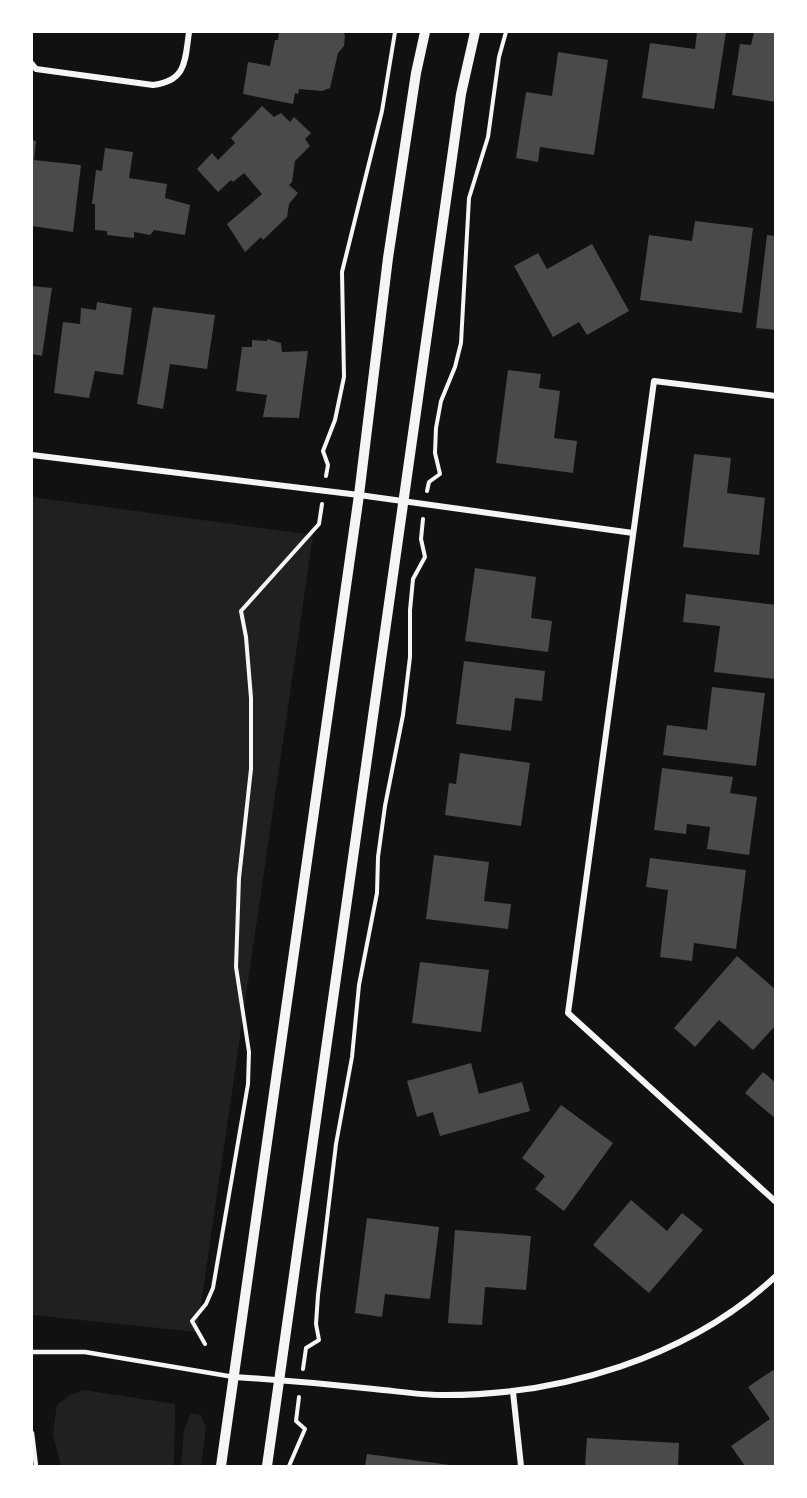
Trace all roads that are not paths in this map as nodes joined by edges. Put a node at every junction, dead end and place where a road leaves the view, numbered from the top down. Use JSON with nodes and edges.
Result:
{"nodes":[{"id":1,"x":189,"y":32,"type":"edge"},
{"id":2,"x":425,"y":32,"type":"edge"},
{"id":3,"x":475,"y":32,"type":"edge"},
{"id":4,"x":32,"y":63,"type":"edge"},
{"id":5,"x":776,"y":396,"type":"edge"},
{"id":6,"x":32,"y":455,"type":"edge"},
{"id":7,"x":359,"y":495,"type":"junction"},
{"id":8,"x":403,"y":502,"type":"junction"},
{"id":9,"x":633,"y":533,"type":"junction"},
{"id":10,"x":776,"y":1202,"type":"edge"},
{"id":11,"x":776,"y":1276,"type":"edge"},
{"id":12,"x":32,"y":1352,"type":"edge"},
{"id":13,"x":234,"y":1377,"type":"junction"},
{"id":14,"x":279,"y":1380,"type":"junction"},
{"id":15,"x":513,"y":1392,"type":"junction"},
{"id":16,"x":32,"y":1433,"type":"edge"},
{"id":17,"x":32,"y":1440,"type":"edge"},
{"id":18,"x":36,"y":1467,"type":"edge"},
{"id":19,"x":221,"y":1467,"type":"edge"},
{"id":20,"x":267,"y":1467,"type":"edge"},
{"id":21,"x":521,"y":1467,"type":"edge"}],
"edges":[{"from":1,"to":4,"type":"street"},
{"from":2,"to":7,"type":"street"},
{"from":3,"to":8,"type":"street"},
{"from":5,"to":9,"type":"street"},
{"from":6,"to":7,"type":"street"},
{"from":7,"to":8,"type":"street"},
{"from":7,"to":13,"type":"street"},
{"from":8,"to":9,"type":"street"},
{"from":8,"to":14,"type":"street"},
{"from":9,"to":10,"type":"street"},
{"from":11,"to":15,"type":"street"},
{"from":12,"to":13,"type":"lane"},
{"from":13,"to":14,"type":"street"},
{"from":13,"to":19,"type":"street"},
{"from":14,"to":15,"type":"street"},
{"from":14,"to":20,"type":"street"},
{"from":15,"to":21,"type":"street"},
{"from":16,"to":17,"type":"lane"},
{"from":17,"to":18,"type":"lane"}]}
